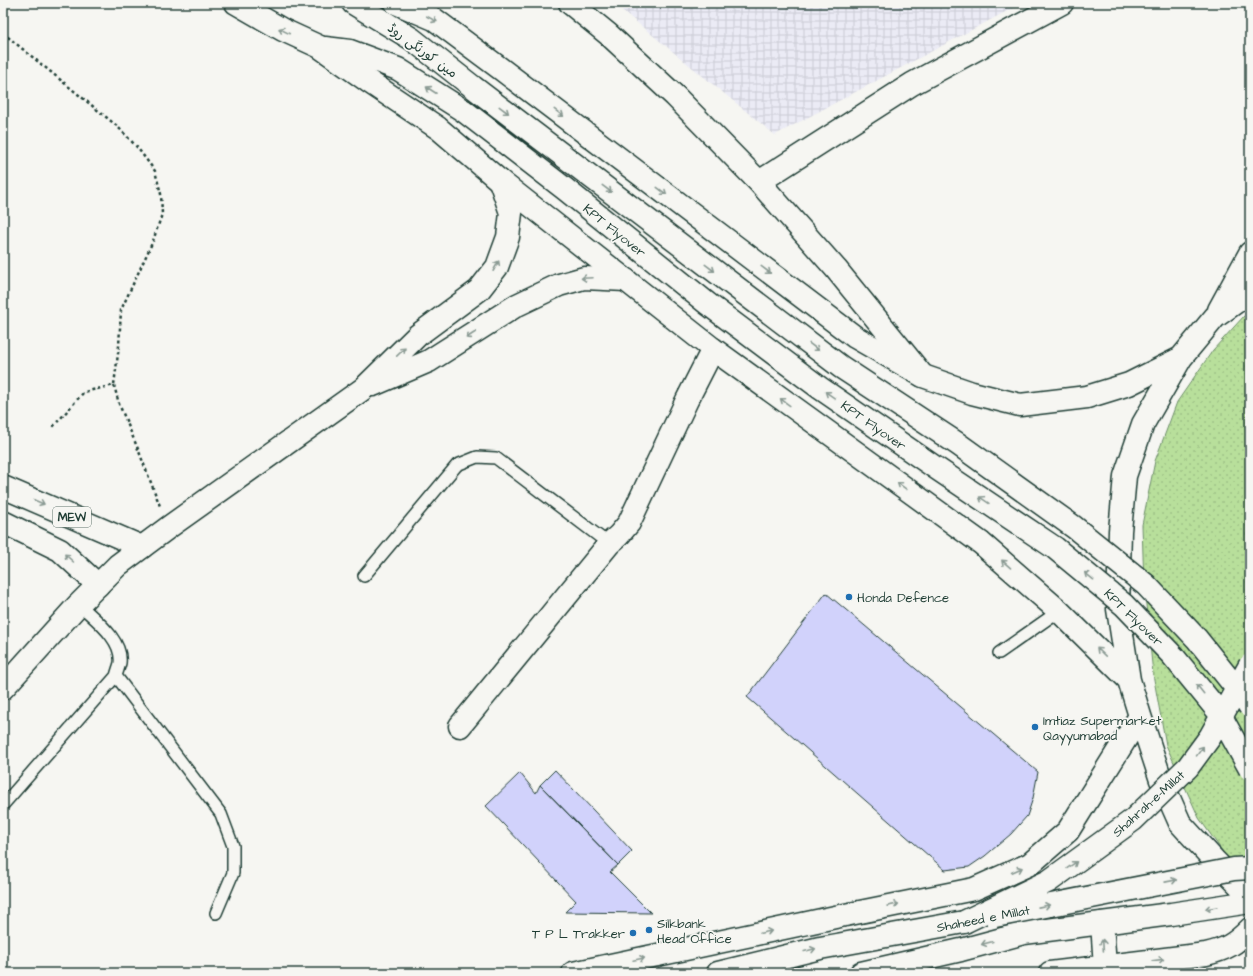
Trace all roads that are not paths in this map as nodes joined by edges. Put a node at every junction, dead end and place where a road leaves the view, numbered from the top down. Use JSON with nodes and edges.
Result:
{"nodes":[{"id":1,"x":236,"y":3,"type":"edge"},
{"id":2,"x":352,"y":3,"type":"edge"},
{"id":3,"x":396,"y":3,"type":"edge"},
{"id":4,"x":570,"y":3,"type":"edge"},
{"id":5,"x":1062,"y":3,"type":"edge"},
{"id":6,"x":320,"y":47,"type":"junction"},
{"id":7,"x":473,"y":86,"type":"joint"},
{"id":8,"x":464,"y":111,"type":"joint"},
{"id":9,"x":500,"y":181,"type":"junction"},
{"id":10,"x":759,"y":182,"type":"junction"},
{"id":11,"x":1250,"y":253,"type":"edge"},
{"id":12,"x":626,"y":280,"type":"junction"},
{"id":13,"x":1250,"y":292,"type":"edge"},
{"id":14,"x":1216,"y":316,"type":"junction"},
{"id":15,"x":713,"y":349,"type":"junction"},
{"id":16,"x":1181,"y":358,"type":"junction"},
{"id":17,"x":923,"y":376,"type":"junction"},
{"id":18,"x":363,"y":389,"type":"junction"},
{"id":19,"x":3,"y":487,"type":"edge"},
{"id":20,"x":3,"y":522,"type":"edge"},
{"id":21,"x":609,"y":544,"type":"junction"},
{"id":22,"x":142,"y":547,"type":"junction"},
{"id":23,"x":364,"y":576,"type":"dead end"},
{"id":24,"x":98,"y":585,"type":"junction"},
{"id":25,"x":79,"y":604,"type":"junction"},
{"id":26,"x":1059,"y":611,"type":"junction"},
{"id":27,"x":999,"y":653,"type":"dead end"},
{"id":28,"x":1250,"y":665,"type":"edge"},
{"id":29,"x":116,"y":676,"type":"junction"},
{"id":30,"x":1129,"y":680,"type":"junction"},
{"id":31,"x":3,"y":688,"type":"edge"},
{"id":32,"x":1250,"y":707,"type":"edge"},
{"id":33,"x":1140,"y":716,"type":"junction"},
{"id":34,"x":460,"y":726,"type":"dead end"},
{"id":35,"x":1250,"y":769,"type":"edge"},
{"id":36,"x":3,"y":805,"type":"edge"},
{"id":37,"x":1250,"y":868,"type":"edge"},
{"id":38,"x":1250,"y":893,"type":"edge"},
{"id":39,"x":1250,"y":902,"type":"edge"},
{"id":40,"x":216,"y":913,"type":"dead end"},
{"id":41,"x":964,"y":922,"type":"junction"},
{"id":42,"x":1102,"y":923,"type":"junction"},
{"id":43,"x":1250,"y":929,"type":"edge"},
{"id":44,"x":1105,"y":967,"type":"junction"},
{"id":45,"x":573,"y":973,"type":"edge"},
{"id":46,"x":718,"y":973,"type":"edge"},
{"id":47,"x":860,"y":973,"type":"edge"},
{"id":48,"x":1050,"y":973,"type":"edge"}],
"edges":[{"from":6,"to":1,"type":"main road","one_way":true},
{"from":2,"to":7,"type":"main road","name":"مین کورنگی روڈ"},
{"from":3,"to":17,"type":"main road","one_way":true},
{"from":4,"to":10,"type":"main road"},
{"from":5,"to":10,"type":"main road"},
{"from":8,"to":6,"type":"main road","name":"مین کورنگی روڈ","one_way":true},
{"from":6,"to":9,"type":"main road"},
{"from":7,"to":32,"type":"main road","name":"KPT Flyover","one_way":true,"bridge":true},
{"from":35,"to":8,"type":"main road","name":"KPT Flyover","one_way":true,"bridge":true},
{"from":9,"to":12,"type":"main road"},
{"from":18,"to":9,"type":"main road","one_way":true},
{"from":10,"to":17,"type":"main road"},
{"from":11,"to":14,"type":"main road"},
{"from":12,"to":15,"type":"main road"},
{"from":12,"to":18,"type":"main road","one_way":true},
{"from":13,"to":14,"type":"main road"},
{"from":14,"to":16,"type":"main road"},
{"from":15,"to":21,"type":"main road"},
{"from":26,"to":15,"type":"main road","one_way":true},
{"from":16,"to":17,"type":"main road"},
{"from":16,"to":30,"type":"main road"},
{"from":18,"to":22,"type":"main road"},
{"from":19,"to":22,"type":"main road","number":"MEW","one_way":true},
{"from":24,"to":20,"type":"main road","number":"MEW","one_way":true},
{"from":21,"to":23,"type":"lane"},
{"from":21,"to":34,"type":"main road"},
{"from":22,"to":24,"type":"main road"},
{"from":24,"to":25,"type":"main road"},
{"from":25,"to":29,"type":"lane"},
{"from":25,"to":31,"type":"main road"},
{"from":26,"to":27,"type":"lane"},
{"from":30,"to":26,"type":"main road","one_way":true},
{"from":41,"to":28,"type":"main road","name":"Shahrah-e-Millat","one_way":true,"bridge":true},
{"from":29,"to":36,"type":"lane"},
{"from":29,"to":40,"type":"lane"},
{"from":30,"to":33,"type":"main road"},
{"from":33,"to":38,"type":"main road"},
{"from":45,"to":33,"type":"main road","one_way":true},
{"from":41,"to":37,"type":"main road","name":"Shaheed e Millat","one_way":true,"bridge":true},
{"from":39,"to":42,"type":"main road","name":"Shaheed e Millat","one_way":true},
{"from":46,"to":41,"type":"main road","name":"Shaheed e Millat","one_way":true},
{"from":44,"to":42,"type":"main road","one_way":true},
{"from":42,"to":47,"type":"main road","name":"Shaheed e Millat","one_way":true},
{"from":44,"to":43,"type":"main road","one_way":true},
{"from":44,"to":48,"type":"main road"}]}
